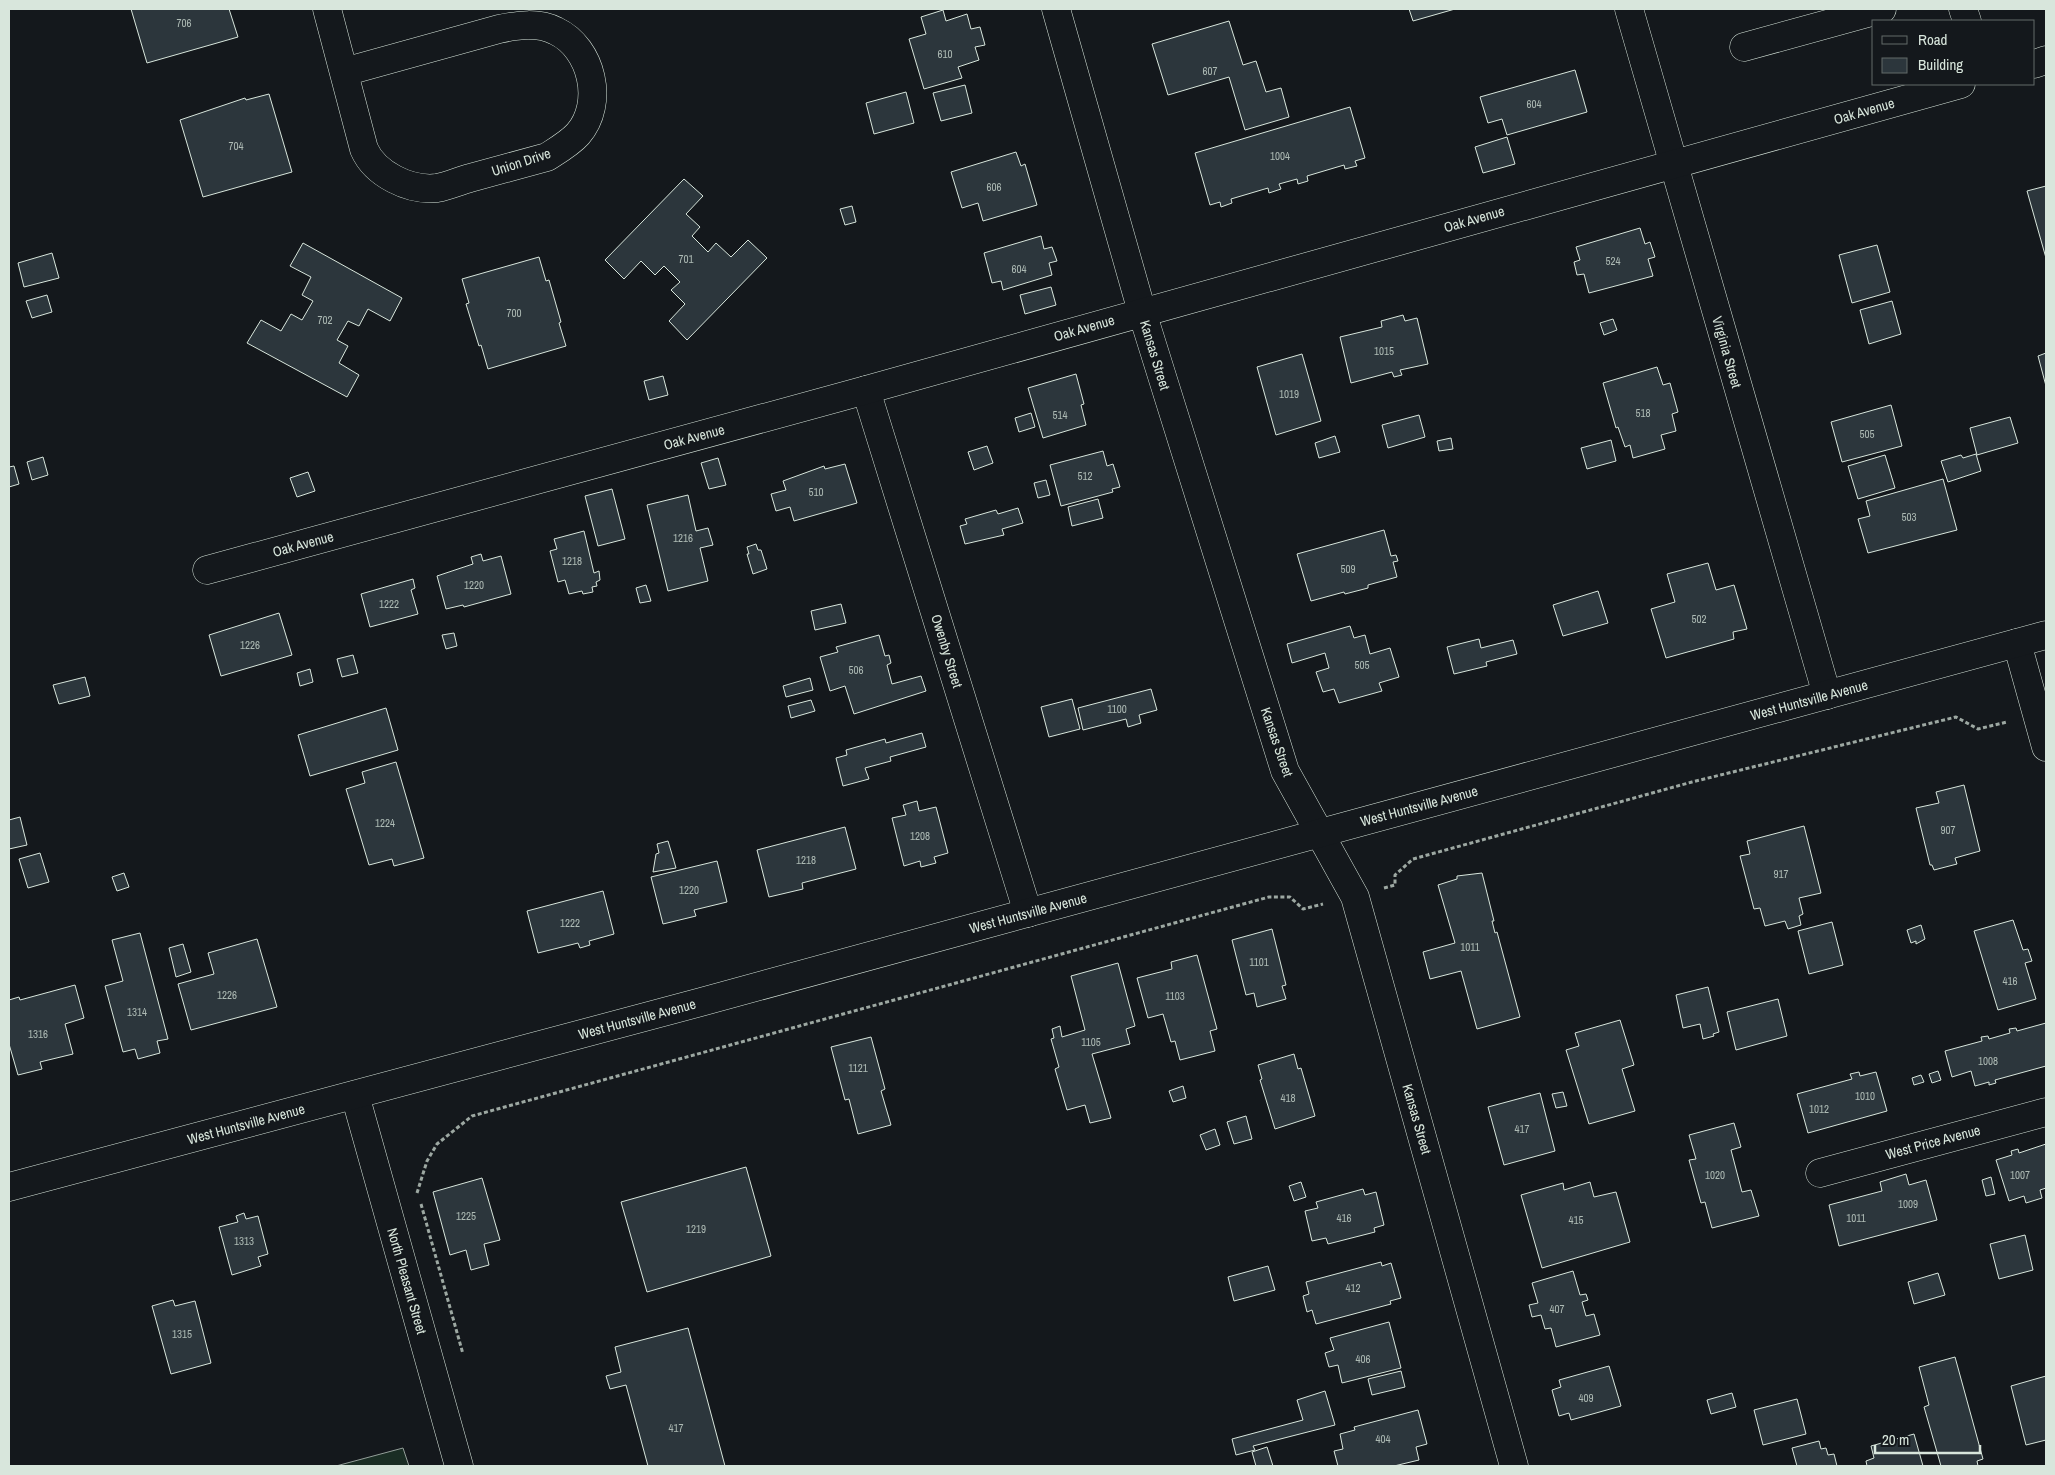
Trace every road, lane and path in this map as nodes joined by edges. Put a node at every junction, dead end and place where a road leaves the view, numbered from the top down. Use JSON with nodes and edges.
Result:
{"nodes":[{"id":1,"x":327,"y":9,"type":"edge"},
{"id":2,"x":1056,"y":9,"type":"edge"},
{"id":3,"x":1629,"y":9,"type":"edge"},
{"id":4,"x":1882,"y":9,"type":"edge"},
{"id":5,"x":1744,"y":47,"type":"dead end"},
{"id":6,"x":344,"y":72,"type":"junction"},
{"id":7,"x":1957,"y":85,"type":"edge"},
{"id":8,"x":1673,"y":164,"type":"junction"},
{"id":9,"x":1142,"y":312,"type":"junction"},
{"id":10,"x":866,"y":390,"type":"junction"},
{"id":11,"x":207,"y":570,"type":"dead end"},
{"id":12,"x":2046,"y":636,"type":"edge"},
{"id":13,"x":2017,"y":643,"type":"junction"},
{"id":14,"x":1827,"y":695,"type":"junction"},
{"id":15,"x":2037,"y":715,"type":"junction"},
{"id":16,"x":2046,"y":746,"type":"edge"},
{"id":17,"x":1320,"y":833,"type":"junction"},
{"id":18,"x":1355,"y":897,"type":"junction"},
{"id":19,"x":1028,"y":913,"type":"junction"},
{"id":20,"x":355,"y":1095,"type":"junction"},
{"id":21,"x":2046,"y":1112,"type":"edge"},
{"id":22,"x":1820,"y":1173,"type":"dead end"},
{"id":23,"x":9,"y":1187,"type":"edge"},
{"id":24,"x":417,"y":1194,"type":"dead end"},
{"id":25,"x":420,"y":1202,"type":"dead end"},
{"id":26,"x":464,"y":1359,"type":"dead end"},
{"id":27,"x":459,"y":1466,"type":"edge"},
{"id":28,"x":1514,"y":1466,"type":"edge"}],
"edges":[{"from":1,"to":6,"type":"street","name":"Union Drive"},
{"from":2,"to":9,"type":"street","name":"Kansas Street"},
{"from":3,"to":8,"type":"street","name":"Virginia Street"},
{"from":4,"to":5,"type":"street"},
{"from":6,"to":6,"type":"street","name":"Union Drive"},
{"from":7,"to":8,"type":"street","name":"Oak Avenue"},
{"from":8,"to":9,"type":"street","name":"Oak Avenue"},
{"from":8,"to":14,"type":"street","name":"Virginia Street"},
{"from":9,"to":10,"type":"street","name":"Oak Avenue"},
{"from":9,"to":17,"type":"street","name":"Kansas Street"},
{"from":10,"to":11,"type":"street","name":"Oak Avenue"},
{"from":10,"to":19,"type":"street","name":"Owenby Street"},
{"from":12,"to":13,"type":"street","name":"West Huntsville Avenue"},
{"from":13,"to":14,"type":"street","name":"West Huntsville Avenue"},
{"from":13,"to":15,"type":"street"},
{"from":14,"to":17,"type":"street","name":"West Huntsville Avenue"},
{"from":15,"to":16,"type":"street"},
{"from":15,"to":18,"type":"path"},
{"from":17,"to":18,"type":"street","name":"Kansas Street"},
{"from":17,"to":19,"type":"street","name":"West Huntsville Avenue"},
{"from":18,"to":24,"type":"path"},
{"from":18,"to":28,"type":"street","name":"Kansas Street"},
{"from":19,"to":20,"type":"street","name":"West Huntsville Avenue"},
{"from":20,"to":23,"type":"street","name":"West Huntsville Avenue"},
{"from":20,"to":27,"type":"street","name":"North Pleasant Street"},
{"from":21,"to":22,"type":"street","name":"West Price Avenue"},
{"from":25,"to":26,"type":"path"}]}
